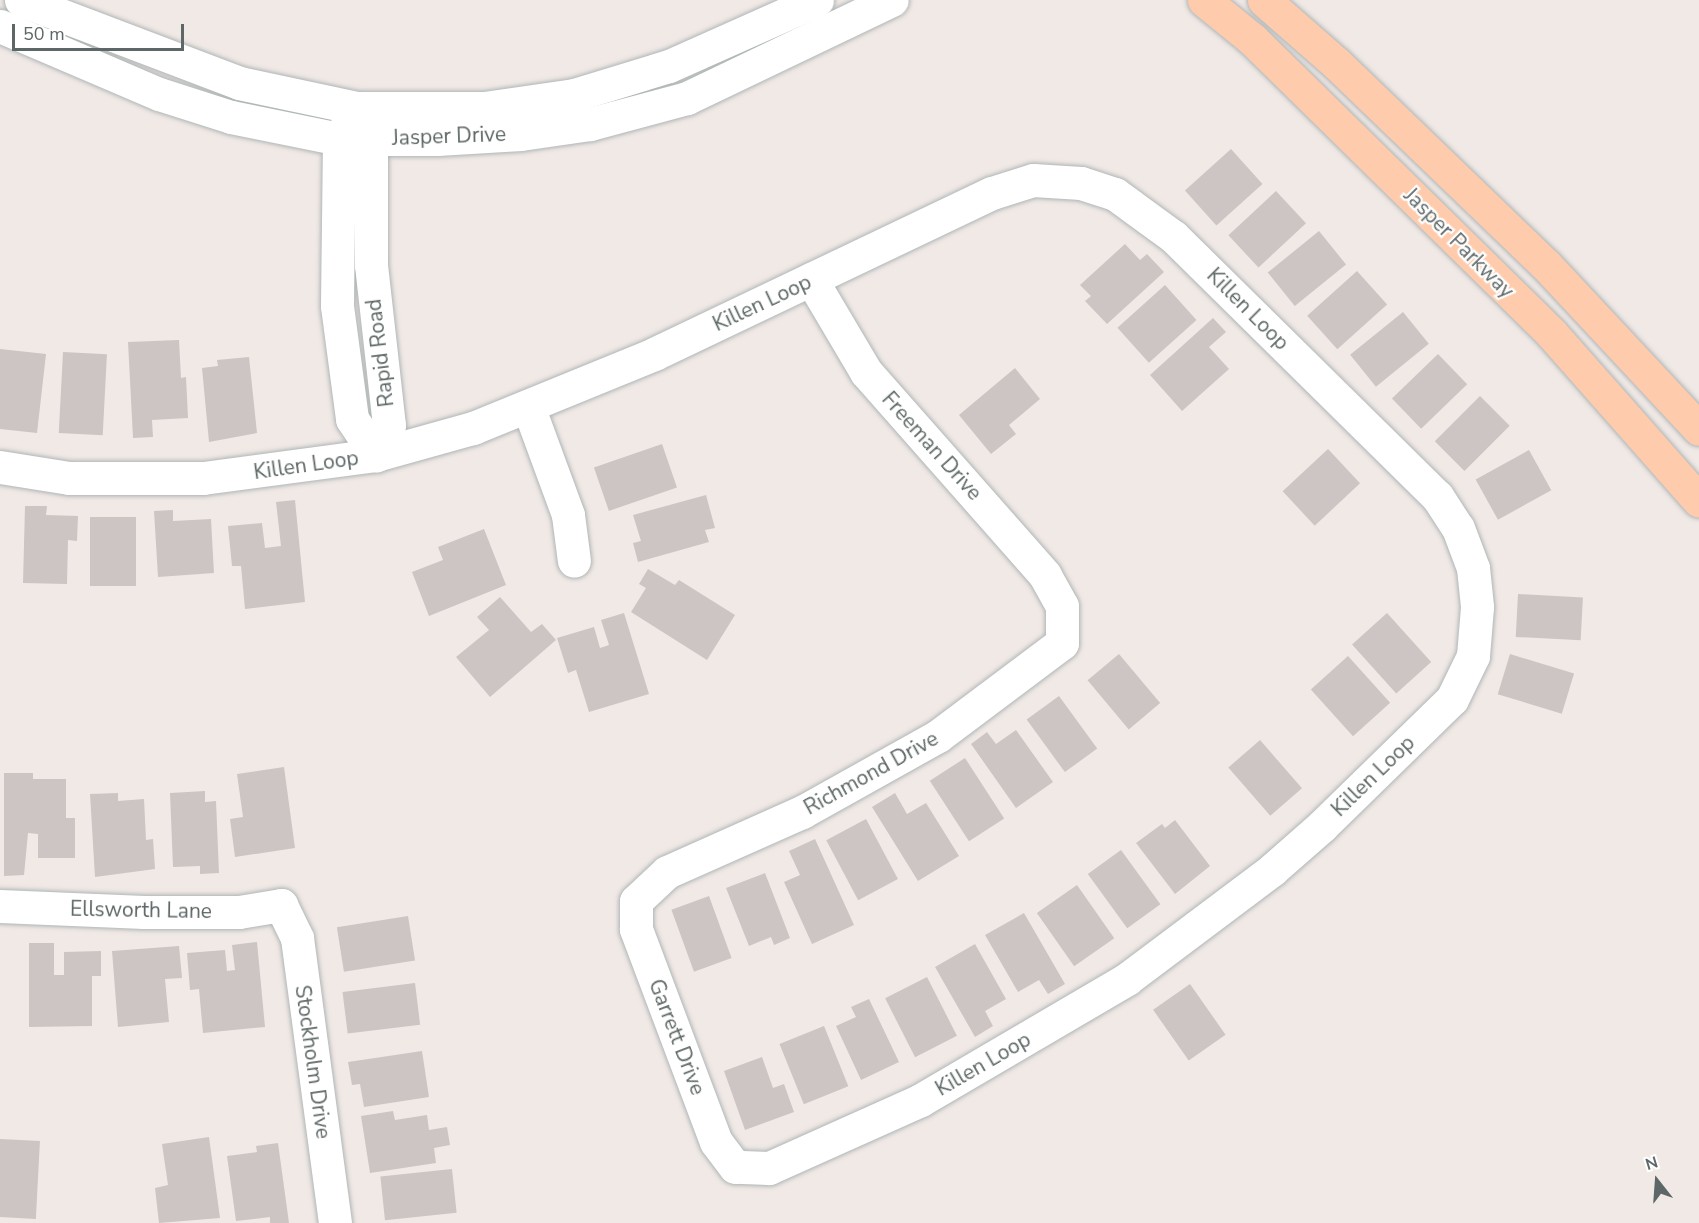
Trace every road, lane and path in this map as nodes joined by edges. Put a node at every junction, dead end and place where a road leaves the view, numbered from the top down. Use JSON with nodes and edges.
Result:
{"nodes":[{"id":1,"x":21,"y":0,"type":"edge"},
{"id":2,"x":817,"y":0,"type":"edge"},
{"id":3,"x":891,"y":0,"type":"edge"},
{"id":4,"x":1204,"y":0,"type":"edge"},
{"id":5,"x":1264,"y":0,"type":"edge"},
{"id":6,"x":0,"y":26,"type":"edge"},
{"id":7,"x":357,"y":108,"type":"junction"},
{"id":8,"x":355,"y":139,"type":"junction"},
{"id":9,"x":811,"y":279,"type":"junction"},
{"id":10,"x":528,"y":406,"type":"junction"},
{"id":11,"x":1699,"y":429,"type":"edge"},
{"id":12,"x":376,"y":455,"type":"junction"},
{"id":13,"x":0,"y":466,"type":"edge"},
{"id":14,"x":1699,"y":501,"type":"edge"},
{"id":15,"x":574,"y":561,"type":"dead end"},
{"id":16,"x":1062,"y":606,"type":"joint"},
{"id":17,"x":636,"y":901,"type":"joint"},
{"id":18,"x":281,"y":905,"type":"joint"},
{"id":19,"x":0,"y":906,"type":"edge"},
{"id":20,"x":735,"y":1167,"type":"joint"},
{"id":21,"x":335,"y":1223,"type":"edge"}],
"edges":[{"from":1,"to":7,"type":"street","name":"Jasper Drive"},
{"from":2,"to":7,"type":"street","name":"Jasper Drive"},
{"from":3,"to":8,"type":"street","name":"Jasper Drive"},
{"from":4,"to":14,"type":"main road","name":"Jasper Parkway"},
{"from":5,"to":11,"type":"main road","name":"Jasper Parkway"},
{"from":6,"to":8,"type":"street","name":"Jasper Drive"},
{"from":7,"to":8,"type":"street","name":"Rapid Road"},
{"from":8,"to":12,"type":"street","name":"Rapid Road"},
{"from":9,"to":10,"type":"street","name":"Killen Loop"},
{"from":9,"to":16,"type":"street","name":"Freeman Drive"},
{"from":9,"to":20,"type":"street","name":"Killen Loop"},
{"from":10,"to":12,"type":"street","name":"Killen Loop"},
{"from":10,"to":15,"type":"street"},
{"from":12,"to":13,"type":"street","name":"Killen Loop"},
{"from":16,"to":17,"type":"street","name":"Richmond Drive"},
{"from":17,"to":20,"type":"street","name":"Garrett Drive"},
{"from":18,"to":19,"type":"street","name":"Ellsworth Lane"},
{"from":18,"to":21,"type":"street","name":"Stockholm Drive"}]}
